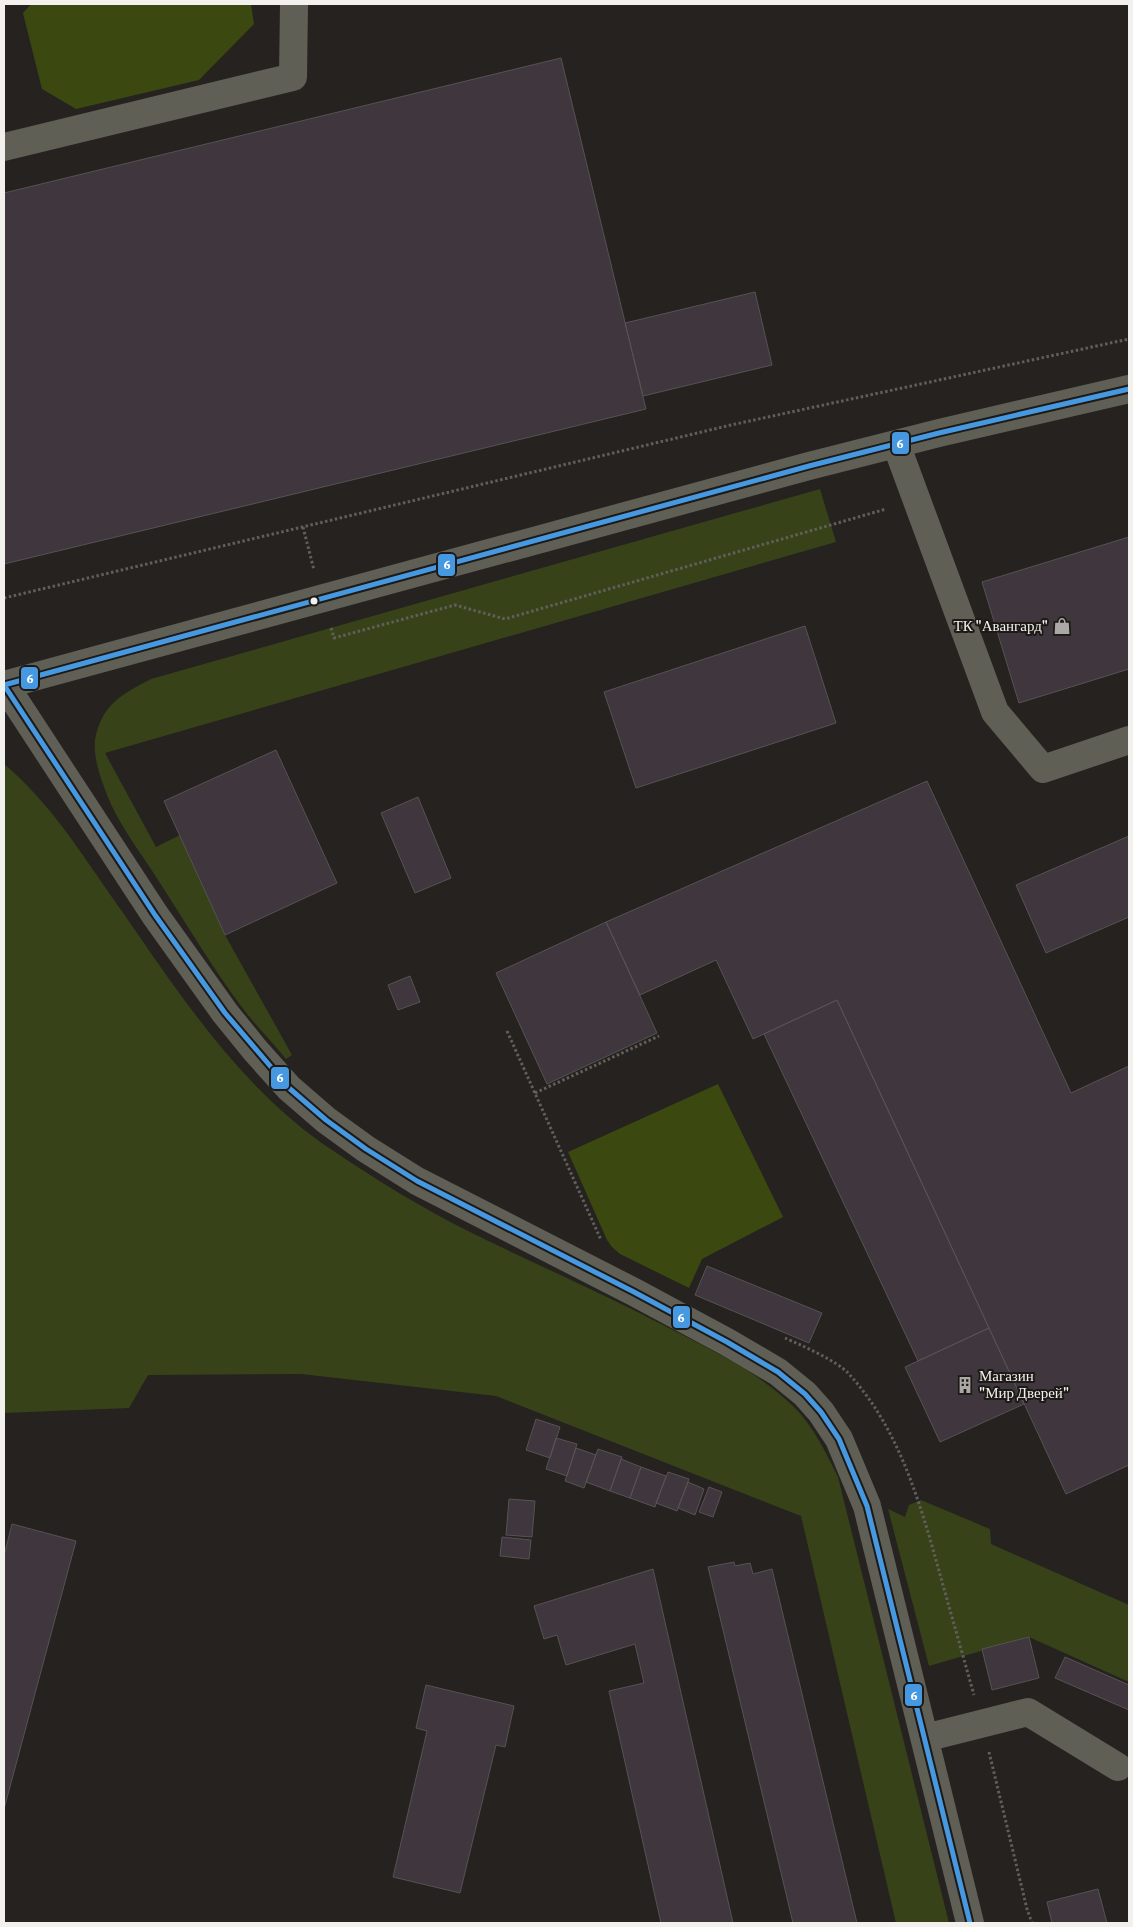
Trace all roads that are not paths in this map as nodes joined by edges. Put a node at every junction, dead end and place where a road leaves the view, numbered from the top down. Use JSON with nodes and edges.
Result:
{"nodes":[{"id":1,"x":294,"y":4,"type":"edge"},
{"id":2,"x":4,"y":147,"type":"edge"},
{"id":3,"x":1129,"y":388,"type":"edge"},
{"id":4,"x":896,"y":444,"type":"junction"},
{"id":5,"x":4,"y":685,"type":"edge"},
{"id":6,"x":1129,"y":740,"type":"edge"},
{"id":7,"x":925,"y":1738,"type":"junction"},
{"id":8,"x":1118,"y":1767,"type":"dead end"},
{"id":9,"x":970,"y":1923,"type":"edge"}],
"edges":[{"from":1,"to":2,"type":"street"},
{"from":3,"to":4,"type":"street"},
{"from":4,"to":5,"type":"street"},
{"from":4,"to":6,"type":"street"},
{"from":5,"to":7,"type":"street"},
{"from":7,"to":8,"type":"street"},
{"from":7,"to":9,"type":"street"}]}
